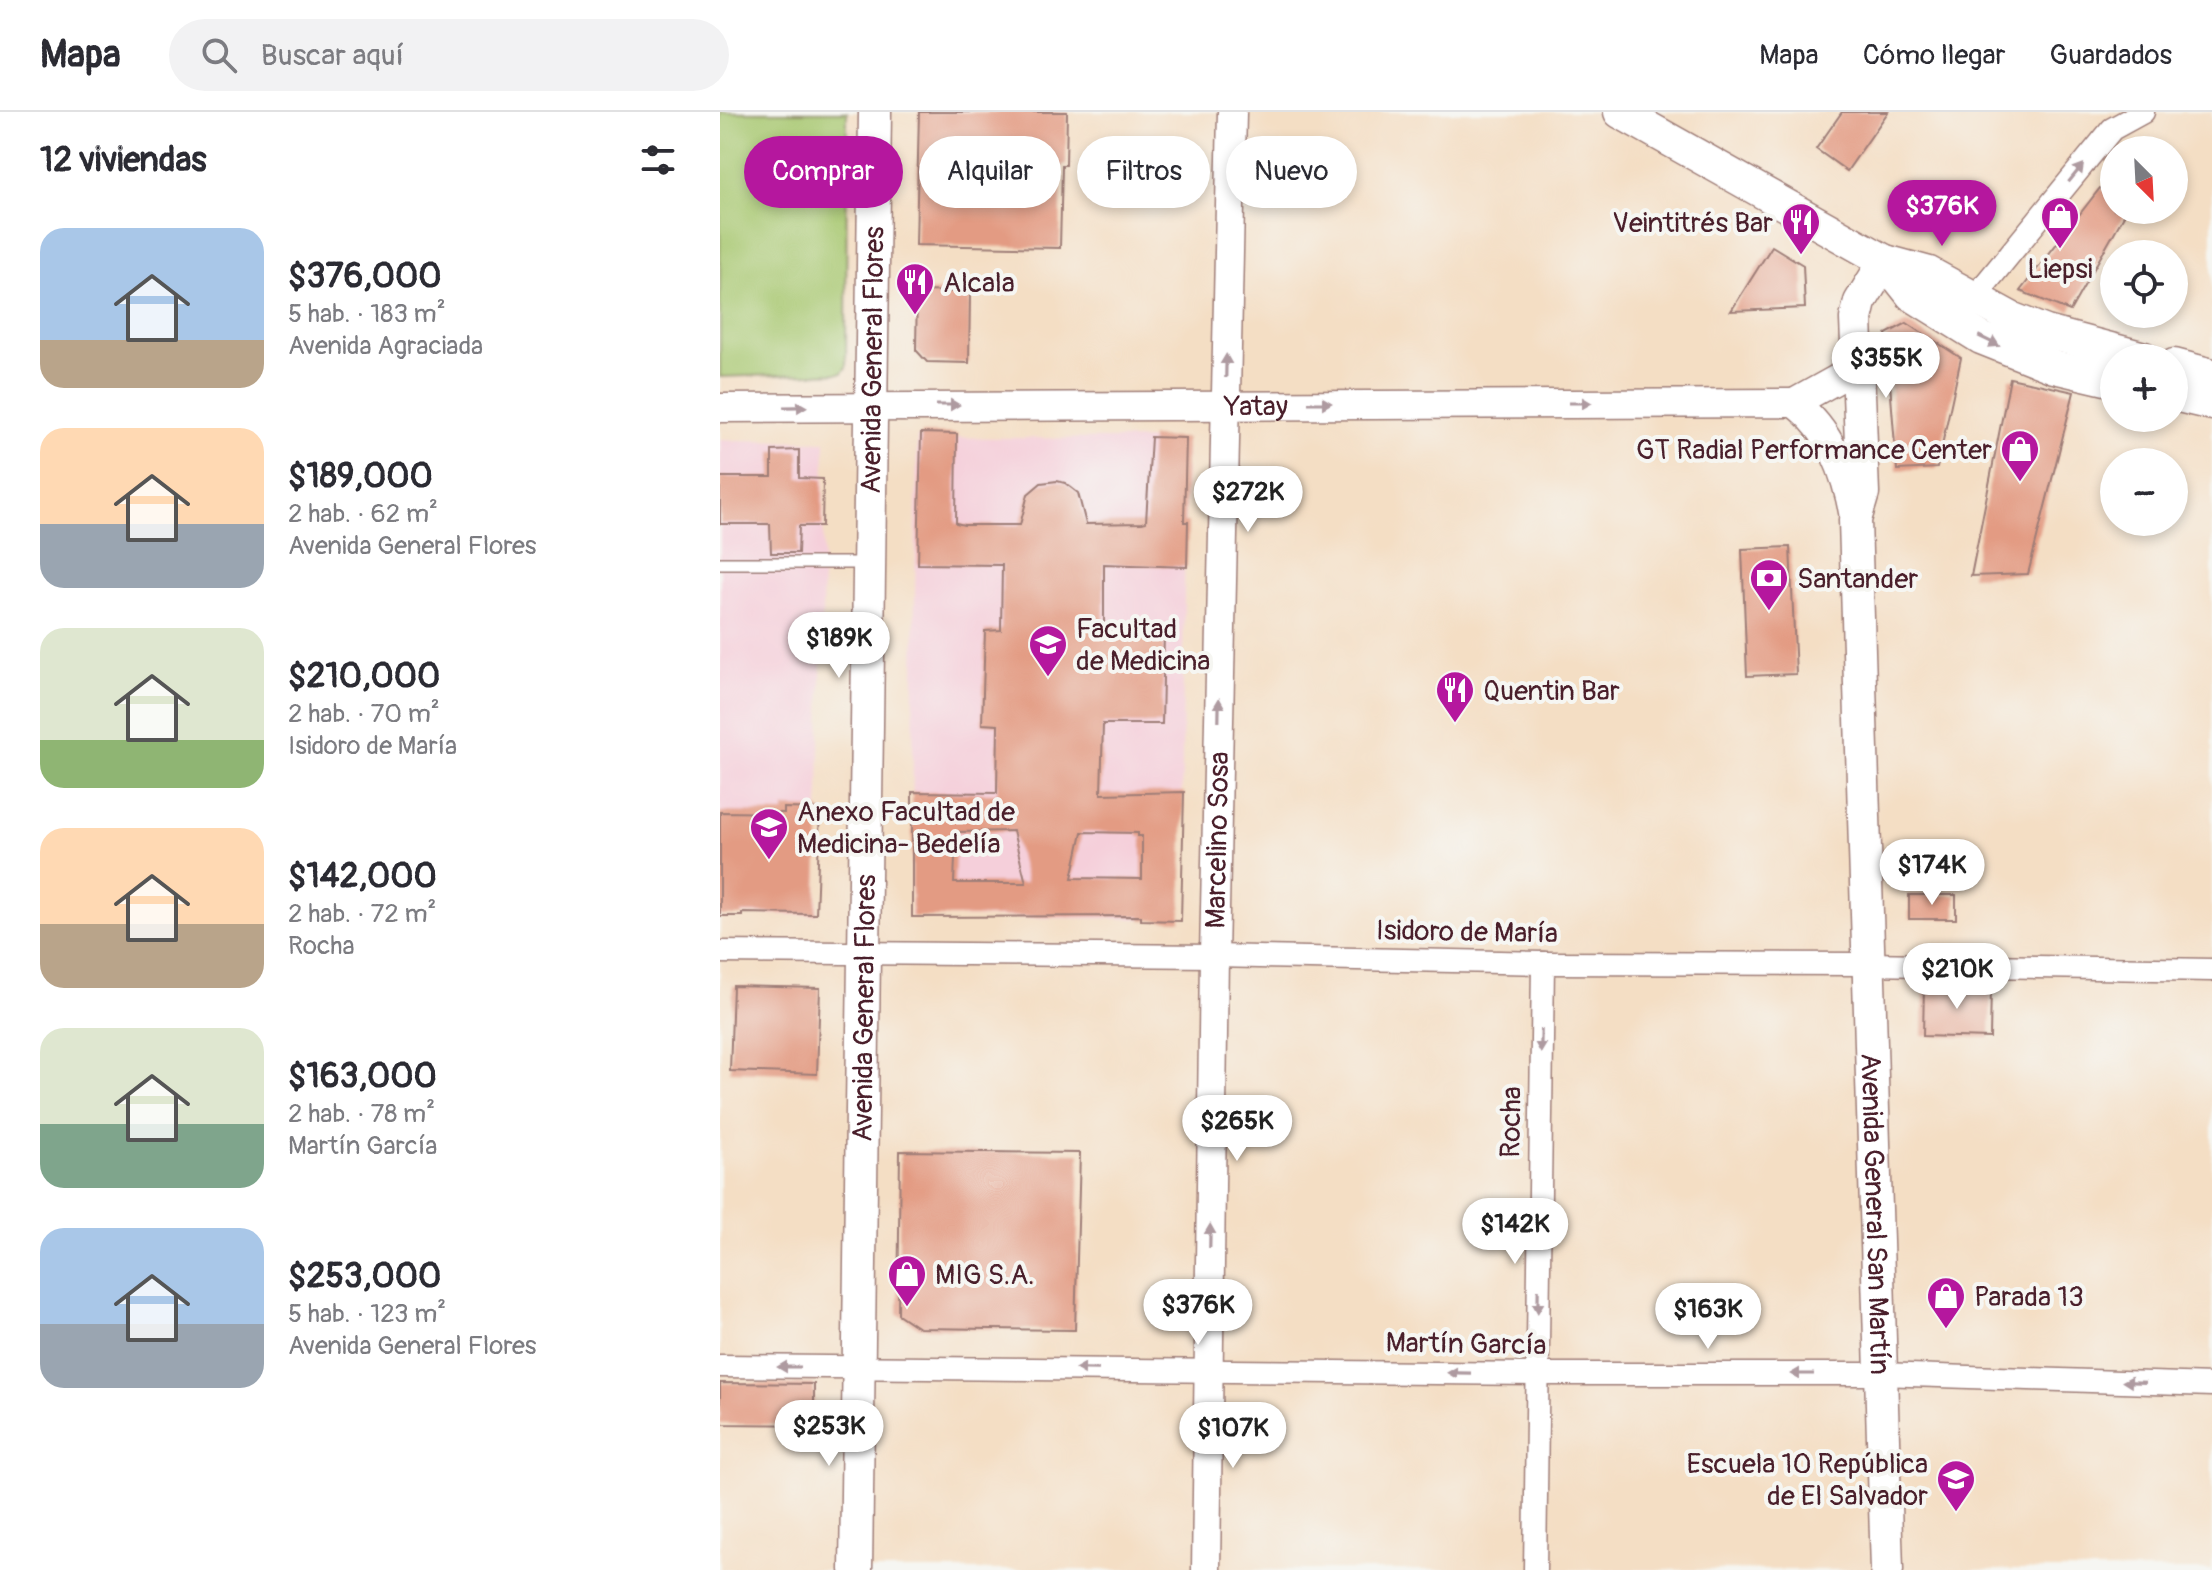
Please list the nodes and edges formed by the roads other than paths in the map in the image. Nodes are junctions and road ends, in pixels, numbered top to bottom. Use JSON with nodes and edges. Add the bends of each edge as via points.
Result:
{"nodes":[{"id":1,"x":875,"y":112,"type":"edge"},
{"id":2,"x":1232,"y":112,"type":"edge"},
{"id":3,"x":1620,"y":112,"type":"edge"},
{"id":4,"x":2143,"y":112,"type":"edge"},
{"id":5,"x":1885,"y":261,"type":"junction"},
{"id":6,"x":1974,"y":298,"type":"junction"},
{"id":7,"x":2100,"y":346,"type":"edge"},
{"id":8,"x":1856,"y":360,"type":"junction"},
{"id":9,"x":2188,"y":369,"type":"edge"},
{"id":10,"x":2212,"y":375,"type":"edge"},
{"id":11,"x":2100,"y":378,"type":"edge"},
{"id":12,"x":2188,"y":398,"type":"edge"},
{"id":13,"x":1225,"y":403,"type":"junction"},
{"id":14,"x":1794,"y":403,"type":"junction"},
{"id":15,"x":2212,"y":404,"type":"edge"},
{"id":16,"x":870,"y":406,"type":"junction"},
{"id":17,"x":720,"y":408,"type":"edge"},
{"id":18,"x":1855,"y":520,"type":"junction"},
{"id":19,"x":720,"y":563,"type":"edge"},
{"id":20,"x":868,"y":563,"type":"junction"},
{"id":21,"x":720,"y":952,"type":"edge"},
{"id":22,"x":864,"y":955,"type":"junction"},
{"id":23,"x":1214,"y":956,"type":"junction"},
{"id":24,"x":1543,"y":963,"type":"junction"},
{"id":25,"x":1867,"y":964,"type":"junction"},
{"id":26,"x":2212,"y":970,"type":"edge"},
{"id":27,"x":720,"y":1366,"type":"edge"},
{"id":28,"x":858,"y":1367,"type":"junction"},
{"id":29,"x":1208,"y":1370,"type":"junction"},
{"id":30,"x":1537,"y":1374,"type":"junction"},
{"id":31,"x":1880,"y":1374,"type":"junction"},
{"id":32,"x":2212,"y":1385,"type":"edge"},
{"id":33,"x":856,"y":1570,"type":"edge"},
{"id":34,"x":1206,"y":1570,"type":"edge"},
{"id":35,"x":1535,"y":1570,"type":"edge"},
{"id":36,"x":1887,"y":1570,"type":"edge"}],
"edges":[{"from":1,"to":16,"type":"main road","name":"Avenida General Flores"},
{"from":13,"to":2,"type":"street","name":"Marcelino Sosa","one_way":true},
{"from":3,"to":5,"type":"main road"},
{"from":6,"to":4,"type":"street","one_way":true,"via":[[2112,129]]},
{"from":5,"to":6,"type":"main road","via":[[1929,273]]},
{"from":5,"to":8,"type":"main road","name":"Avenida General San Martín","via":[[1860,302]]},
{"from":5,"to":11,"type":"main road","one_way":true,"via":[[1912,295],[1981,338],[2054,367]]},
{"from":6,"to":7,"type":"main road","via":[[2046,332]]},
{"from":8,"to":14,"type":"street","name":"Yatay","via":[[1839,378]]},
{"from":8,"to":18,"type":"main road","name":"Avenida General San Martín","via":[[1863,493]]},
{"from":9,"to":10,"type":"main road"},
{"from":12,"to":15,"type":"main road"},
{"from":13,"to":14,"type":"street","name":"Yatay","one_way":true},
{"from":16,"to":13,"type":"street","name":"Yatay","one_way":true},
{"from":23,"to":13,"type":"street","name":"Marcelino Sosa","one_way":true},
{"from":14,"to":18,"type":"street","name":"Avenida General San Martín","via":[[1818,423],[1842,468]]},
{"from":17,"to":16,"type":"street","name":"Yatay","one_way":true},
{"from":16,"to":20,"type":"main road","name":"Avenida General Flores"},
{"from":18,"to":25,"type":"main road","name":"Avenida General San Martín"},
{"from":19,"to":20,"type":"lane"},
{"from":20,"to":22,"type":"main road","name":"Avenida General Flores"},
{"from":21,"to":22,"type":"street","name":"Isidoro de María"},
{"from":22,"to":23,"type":"street","name":"Isidoro de María"},
{"from":22,"to":28,"type":"main road","name":"Avenida General Flores"},
{"from":23,"to":24,"type":"street","name":"Isidoro de María"},
{"from":29,"to":23,"type":"street","name":"Marcelino Sosa","one_way":true},
{"from":24,"to":25,"type":"street","name":"Isidoro de María"},
{"from":24,"to":30,"type":"street","name":"Rocha","one_way":true},
{"from":25,"to":26,"type":"street","name":"Isidoro de María"},
{"from":25,"to":31,"type":"main road","name":"Avenida General San Martín"},
{"from":28,"to":27,"type":"street","name":"Martín García","one_way":true},
{"from":29,"to":28,"type":"street","name":"Martín García","one_way":true},
{"from":28,"to":33,"type":"main road","name":"Avenida General Flores"},
{"from":30,"to":29,"type":"street","name":"Martín García","one_way":true},
{"from":29,"to":34,"type":"street","name":"Marcelino Sosa"},
{"from":31,"to":30,"type":"street","name":"Martín García","one_way":true},
{"from":30,"to":35,"type":"street","name":"Rocha"},
{"from":32,"to":31,"type":"street","name":"Martín García","one_way":true},
{"from":31,"to":36,"type":"main road","name":"Avenida General San Martín"}]}
